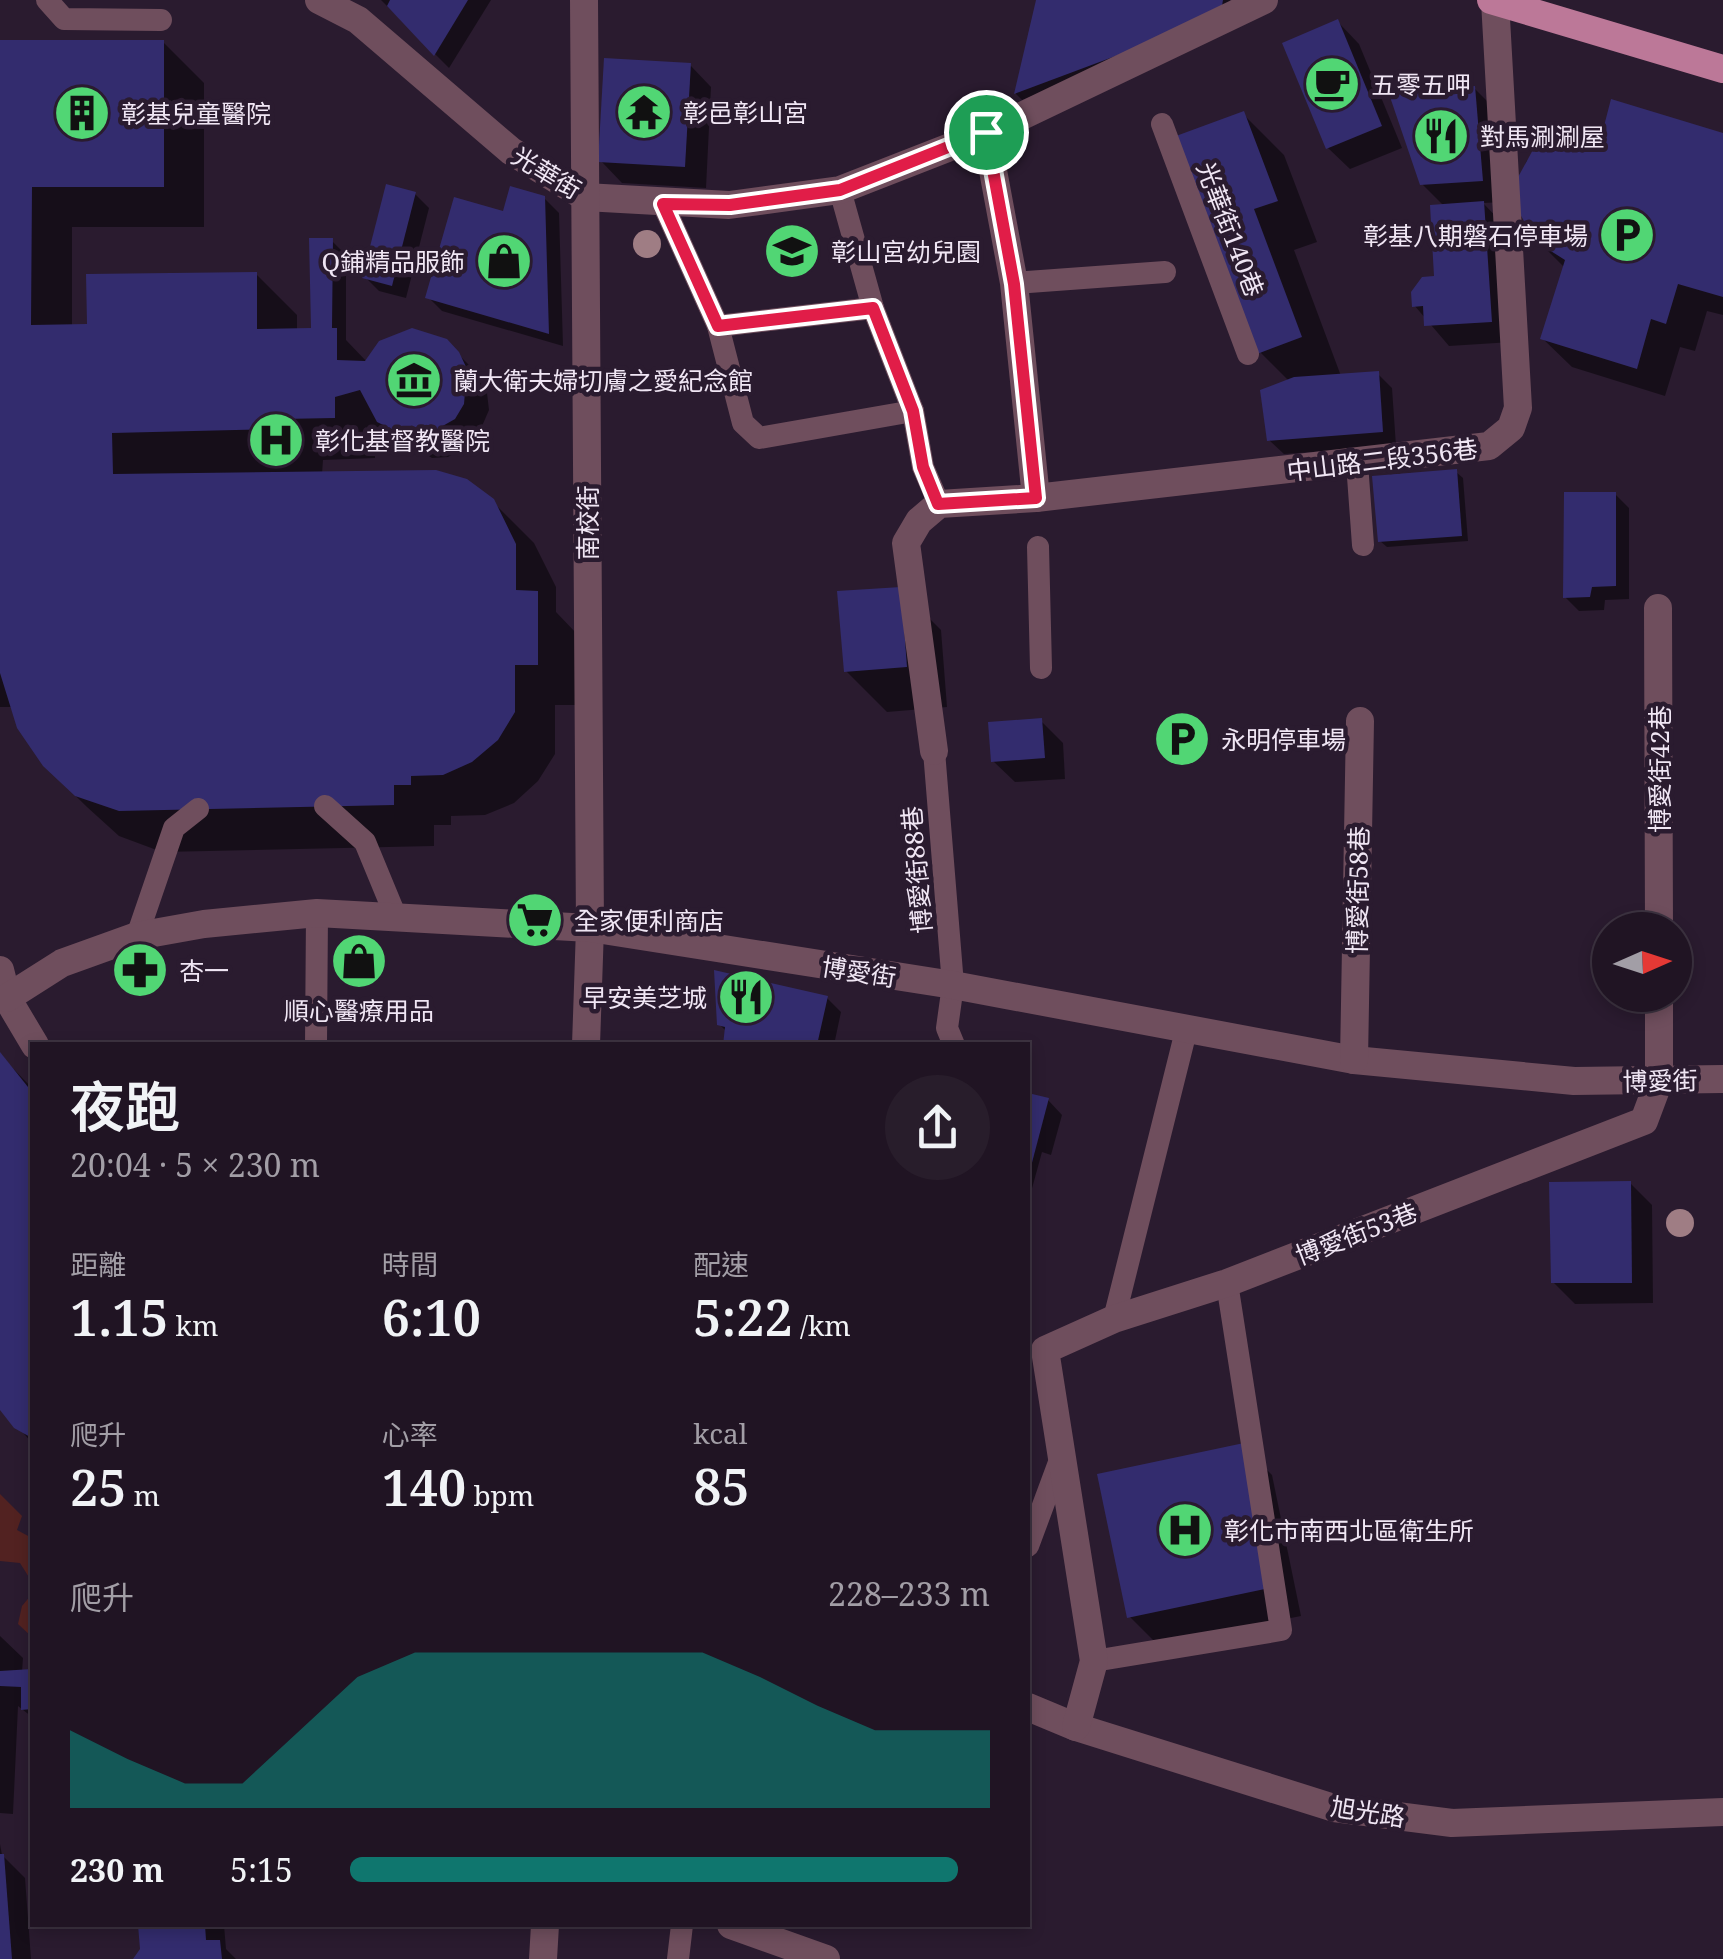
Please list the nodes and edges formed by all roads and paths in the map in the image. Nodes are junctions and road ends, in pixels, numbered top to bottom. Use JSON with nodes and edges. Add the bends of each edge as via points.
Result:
{"nodes":[{"id":1,"x":47,"y":0,"type":"edge"},
{"id":2,"x":319,"y":0,"type":"edge"},
{"id":3,"x":584,"y":0,"type":"edge"},
{"id":4,"x":1264,"y":0,"type":"edge"},
{"id":5,"x":1493,"y":0,"type":"edge"},
{"id":6,"x":161,"y":20,"type":"dead end"},
{"id":7,"x":1723,"y":68,"type":"edge"},
{"id":8,"x":1162,"y":124,"type":"dead end"},
{"id":9,"x":986,"y":132,"type":"junction"},
{"id":10,"x":840,"y":190,"type":"junction"},
{"id":11,"x":585,"y":197,"type":"junction"},
{"id":12,"x":663,"y":204,"type":"junction"},
{"id":13,"x":1165,"y":272,"type":"dead end"},
{"id":14,"x":1014,"y":284,"type":"junction"},
{"id":15,"x":873,"y":308,"type":"junction"},
{"id":16,"x":718,"y":326,"type":"junction"},
{"id":17,"x":1248,"y":354,"type":"dead end"},
{"id":18,"x":913,"y":411,"type":"junction"},
{"id":19,"x":1357,"y":463,"type":"junction"},
{"id":20,"x":1036,"y":498,"type":"junction"},
{"id":21,"x":938,"y":504,"type":"junction"},
{"id":22,"x":1363,"y":545,"type":"dead end"},
{"id":23,"x":1038,"y":547,"type":"dead end"},
{"id":24,"x":1658,"y":608,"type":"dead end"},
{"id":25,"x":1040,"y":668,"type":"dead end"},
{"id":26,"x":1360,"y":721,"type":"dead end"},
{"id":27,"x":934,"y":751,"type":"joint"},
{"id":28,"x":326,"y":806,"type":"dead end"},
{"id":29,"x":198,"y":809,"type":"dead end"},
{"id":30,"x":1659,"y":912,"type":"edge"},
{"id":31,"x":318,"y":913,"type":"junction"},
{"id":32,"x":396,"y":917,"type":"junction"},
{"id":33,"x":590,"y":928,"type":"junction"},
{"id":34,"x":138,"y":936,"type":"junction"},
{"id":35,"x":0,"y":970,"type":"edge"},
{"id":36,"x":953,"y":986,"type":"junction"},
{"id":37,"x":2,"y":998,"type":"edge"},
{"id":38,"x":1659,"y":1012,"type":"edge"},
{"id":39,"x":1186,"y":1031,"type":"junction"},
{"id":40,"x":33,"y":1042,"type":"edge"},
{"id":41,"x":316,"y":1042,"type":"edge"},
{"id":42,"x":586,"y":1042,"type":"edge"},
{"id":43,"x":953,"y":1042,"type":"edge"},
{"id":44,"x":1354,"y":1060,"type":"junction"},
{"id":45,"x":1723,"y":1079,"type":"edge"},
{"id":46,"x":1659,"y":1081,"type":"junction"},
{"id":47,"x":1227,"y":1284,"type":"junction"},
{"id":48,"x":1114,"y":1319,"type":"junction"},
{"id":49,"x":1036,"y":1345,"type":"edge"},
{"id":50,"x":1061,"y":1458,"type":"junction"},
{"id":51,"x":1030,"y":1541,"type":"edge"},
{"id":52,"x":1094,"y":1661,"type":"junction"},
{"id":53,"x":1030,"y":1708,"type":"edge"},
{"id":54,"x":1076,"y":1727,"type":"junction"},
{"id":55,"x":1723,"y":1812,"type":"edge"},
{"id":56,"x":545,"y":1927,"type":"edge"},
{"id":57,"x":682,"y":1927,"type":"edge"},
{"id":58,"x":738,"y":1927,"type":"edge"},
{"id":59,"x":543,"y":1959,"type":"edge"},
{"id":60,"x":678,"y":1959,"type":"edge"},
{"id":61,"x":826,"y":1959,"type":"edge"}],
"edges":[{"from":1,"to":6,"type":"lane","via":[[64,19]]},
{"from":2,"to":11,"type":"street","name":"光華街","via":[[358,20],[511,151]]},
{"from":3,"to":11,"type":"street","name":"南校街"},
{"from":4,"to":9,"type":"street","name":"光華街"},
{"from":5,"to":7,"type":"main road"},
{"from":5,"to":19,"type":"street","name":"中山路二段356巷","via":[[1518,408],[1512,428],[1489,446]]},
{"from":8,"to":17,"type":"lane","name":"光華街140巷"},
{"from":9,"to":10,"type":"street","name":"光華街"},
{"from":9,"to":14,"type":"street"},
{"from":10,"to":12,"type":"street","name":"光華街","via":[[730,205]]},
{"from":10,"to":15,"type":"lane"},
{"from":11,"to":12,"type":"street","name":"光華街","via":[[628,208]]},
{"from":11,"to":33,"type":"street","name":"南校街"},
{"from":12,"to":16,"type":"lane"},
{"from":13,"to":14,"type":"lane"},
{"from":14,"to":20,"type":"street"},
{"from":15,"to":16,"type":"lane"},
{"from":15,"to":18,"type":"lane"},
{"from":16,"to":18,"type":"lane","via":[[743,424],[759,438]]},
{"from":18,"to":21,"type":"lane"},
{"from":19,"to":20,"type":"street","name":"中山路二段356巷"},
{"from":19,"to":22,"type":"lane"},
{"from":20,"to":21,"type":"street","name":"中山路二段356巷"},
{"from":21,"to":27,"type":"street","via":[[906,543]]},
{"from":23,"to":25,"type":"lane"},
{"from":24,"to":30,"type":"street","name":"博愛街42巷"},
{"from":26,"to":44,"type":"street","name":"博愛街58巷"},
{"from":27,"to":36,"type":"lane","name":"博愛街88巷"},
{"from":28,"to":32,"type":"lane","via":[[366,842]]},
{"from":29,"to":34,"type":"lane","via":[[174,828]]},
{"from":31,"to":32,"type":"street","name":"博愛街"},
{"from":31,"to":34,"type":"street","name":"博愛街"},
{"from":31,"to":41,"type":"lane"},
{"from":32,"to":33,"type":"street","name":"博愛街"},
{"from":33,"to":36,"type":"street","name":"博愛街"},
{"from":33,"to":42,"type":"street","name":"南校街"},
{"from":34,"to":37,"type":"street","name":"博愛街","via":[[62,963]]},
{"from":35,"to":37,"type":"street"},
{"from":36,"to":39,"type":"street","name":"博愛街"},
{"from":36,"to":43,"type":"lane","via":[[947,1028]]},
{"from":37,"to":40,"type":"street"},
{"from":38,"to":46,"type":"street"},
{"from":39,"to":44,"type":"street","name":"博愛街"},
{"from":39,"to":48,"type":"lane"},
{"from":44,"to":46,"type":"street","name":"博愛街","via":[[1574,1081]]},
{"from":45,"to":46,"type":"street","name":"博愛街"},
{"from":46,"to":47,"type":"street","name":"博愛街53巷","via":[[1644,1121]]},
{"from":47,"to":48,"type":"street","name":"博愛街53巷"},
{"from":47,"to":52,"type":"lane","via":[[1281,1630]]},
{"from":48,"to":49,"type":"street","name":"博愛街53巷"},
{"from":49,"to":50,"type":"street"},
{"from":50,"to":51,"type":"lane"},
{"from":50,"to":52,"type":"street"},
{"from":52,"to":54,"type":"street"},
{"from":53,"to":54,"type":"street","name":"旭光路"},
{"from":54,"to":55,"type":"street","name":"旭光路","via":[[1334,1808],[1452,1823]]},
{"from":56,"to":59,"type":"street"},
{"from":57,"to":60,"type":"lane"},
{"from":58,"to":61,"type":"street"}]}
